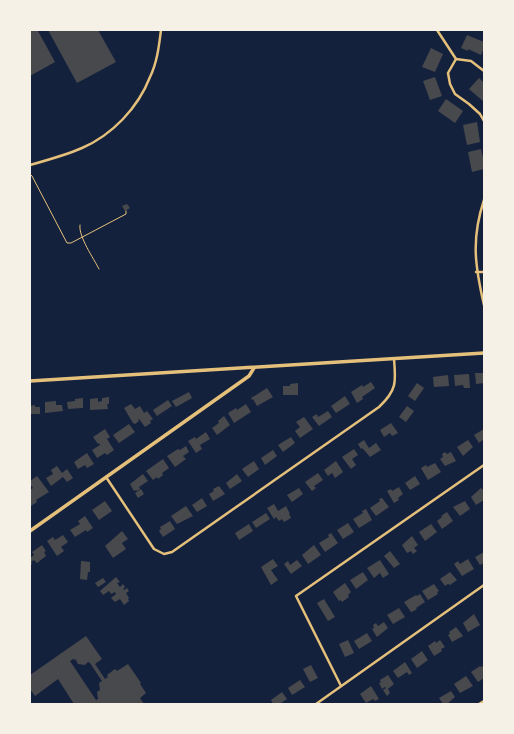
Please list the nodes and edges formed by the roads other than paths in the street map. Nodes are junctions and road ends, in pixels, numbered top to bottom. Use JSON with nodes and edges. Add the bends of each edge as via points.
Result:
{"nodes":[{"id":1,"x":161,"y":30,"type":"edge"},
{"id":2,"x":437,"y":30,"type":"edge"},
{"id":3,"x":456,"y":59,"type":"junction"},
{"id":4,"x":484,"y":71,"type":"edge"},
{"id":5,"x":484,"y":121,"type":"edge"},
{"id":6,"x":30,"y":165,"type":"edge"},
{"id":7,"x":484,"y":200,"type":"edge"},
{"id":8,"x":476,"y":272,"type":"junction"},
{"id":9,"x":484,"y":272,"type":"edge"},
{"id":10,"x":484,"y":305,"type":"edge"},
{"id":11,"x":484,"y":353,"type":"edge"},
{"id":12,"x":394,"y":359,"type":"junction"},
{"id":13,"x":254,"y":368,"type":"junction"},
{"id":14,"x":30,"y":381,"type":"edge"},
{"id":15,"x":484,"y":465,"type":"edge"},
{"id":16,"x":106,"y":477,"type":"junction"},
{"id":17,"x":30,"y":531,"type":"edge"},
{"id":18,"x":484,"y":585,"type":"edge"},
{"id":19,"x":341,"y":686,"type":"junction"},
{"id":20,"x":484,"y":701,"type":"edge"},
{"id":21,"x":316,"y":704,"type":"edge"},
{"id":22,"x":479,"y":704,"type":"edge"}],
"edges":[{"from":1,"to":6,"type":"street","via":[[151,77],[139,99],[119,124],[82,148]]},
{"from":2,"to":3,"type":"street"},
{"from":3,"to":4,"type":"street","via":[[471,60]]},
{"from":3,"to":5,"type":"street","via":[[448,73],[450,84],[455,94],[480,114]]},
{"from":7,"to":8,"type":"street","via":[[475,240]]},
{"from":8,"to":9,"type":"street"},
{"from":8,"to":10,"type":"street"},
{"from":11,"to":12,"type":"main road"},
{"from":12,"to":13,"type":"main road"},
{"from":12,"to":16,"type":"street","via":[[394,387],[380,407],[168,554],[154,549]]},
{"from":13,"to":14,"type":"main road"},
{"from":13,"to":16,"type":"main road","via":[[249,376]]},
{"from":15,"to":19,"type":"street","via":[[296,596]]},
{"from":16,"to":17,"type":"main road"},
{"from":18,"to":19,"type":"street"},
{"from":19,"to":21,"type":"street"},
{"from":20,"to":22,"type":"street"}]}
